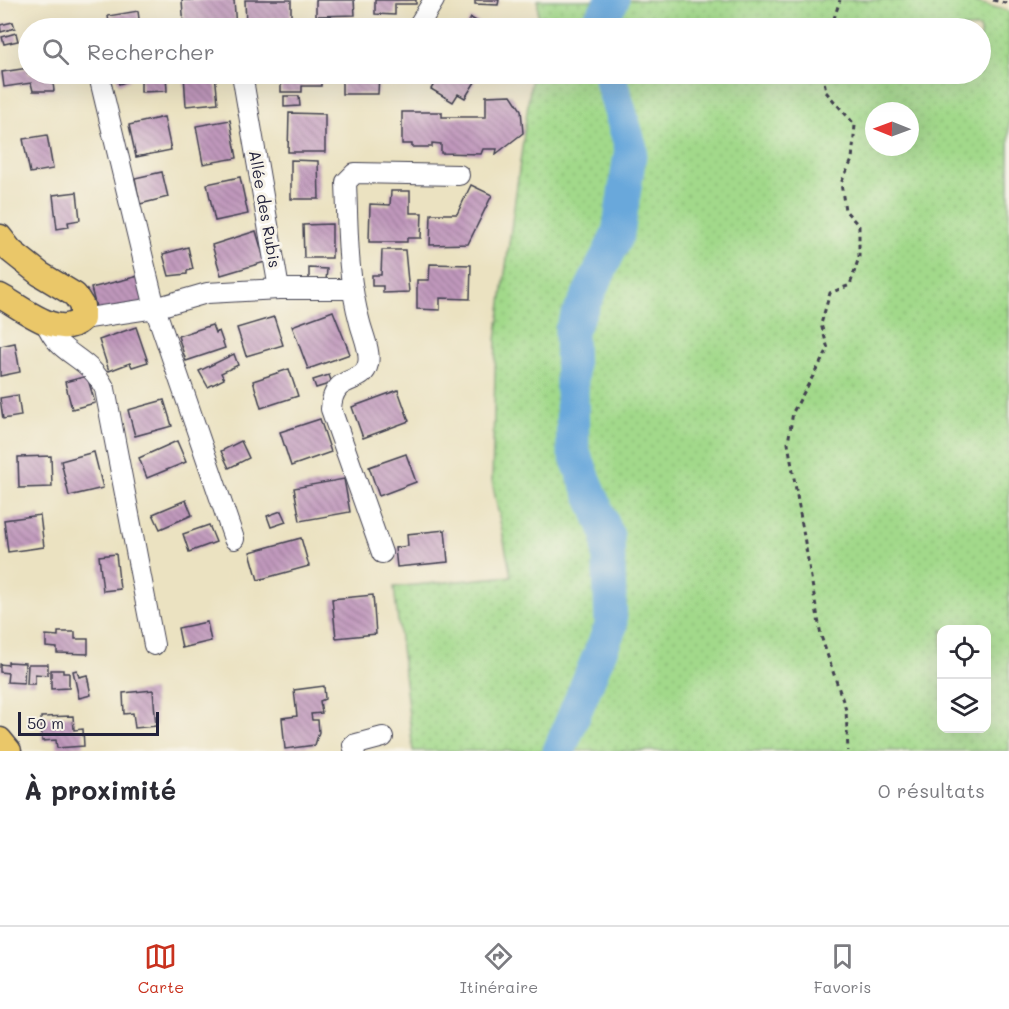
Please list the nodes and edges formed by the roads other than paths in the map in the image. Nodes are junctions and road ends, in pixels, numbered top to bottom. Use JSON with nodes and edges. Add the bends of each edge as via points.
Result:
{"nodes":[{"id":1,"x":434,"y":0,"type":"edge"},
{"id":2,"x":423,"y":18,"type":"edge"},
{"id":3,"x":101,"y":84,"type":"edge"},
{"id":4,"x":244,"y":84,"type":"edge"},
{"id":5,"x":459,"y":175,"type":"dead end"},
{"id":6,"x":0,"y":237,"type":"edge"},
{"id":7,"x":279,"y":289,"type":"junction"},
{"id":8,"x":351,"y":289,"type":"junction"},
{"id":9,"x":0,"y":296,"type":"edge"},
{"id":10,"x":155,"y":308,"type":"junction"},
{"id":11,"x":82,"y":319,"type":"junction"},
{"id":12,"x":46,"y":323,"type":"junction"},
{"id":13,"x":234,"y":539,"type":"dead end"},
{"id":14,"x":382,"y":553,"type":"dead end"},
{"id":15,"x":154,"y":645,"type":"dead end"},
{"id":16,"x":383,"y":737,"type":"dead end"},
{"id":17,"x":0,"y":740,"type":"edge"},
{"id":18,"x":9,"y":751,"type":"edge"},
{"id":19,"x":355,"y":751,"type":"edge"}],
"edges":[{"from":1,"to":2,"type":"street"},
{"from":3,"to":10,"type":"street"},
{"from":4,"to":7,"type":"street","name":"Allée des Rubis"},
{"from":5,"to":8,"type":"street","via":[[355,173],[346,182]]},
{"from":6,"to":11,"type":"main road","via":[[40,274],[75,295],[82,306]]},
{"from":7,"to":8,"type":"street"},
{"from":7,"to":10,"type":"street","name":"Allée des Rubis","via":[[207,293]]},
{"from":8,"to":14,"type":"street","via":[[368,364],[362,375],[340,384],[332,395],[331,409]]},
{"from":9,"to":12,"type":"main road"},
{"from":10,"to":11,"type":"street","name":"Allée des Rubis"},
{"from":10,"to":13,"type":"street"},
{"from":11,"to":12,"type":"main road","via":[[65,327]]},
{"from":12,"to":15,"type":"street","via":[[57,343],[97,373],[105,389]]},
{"from":16,"to":19,"type":"street","via":[[353,745]]},
{"from":17,"to":18,"type":"main road"}]}
